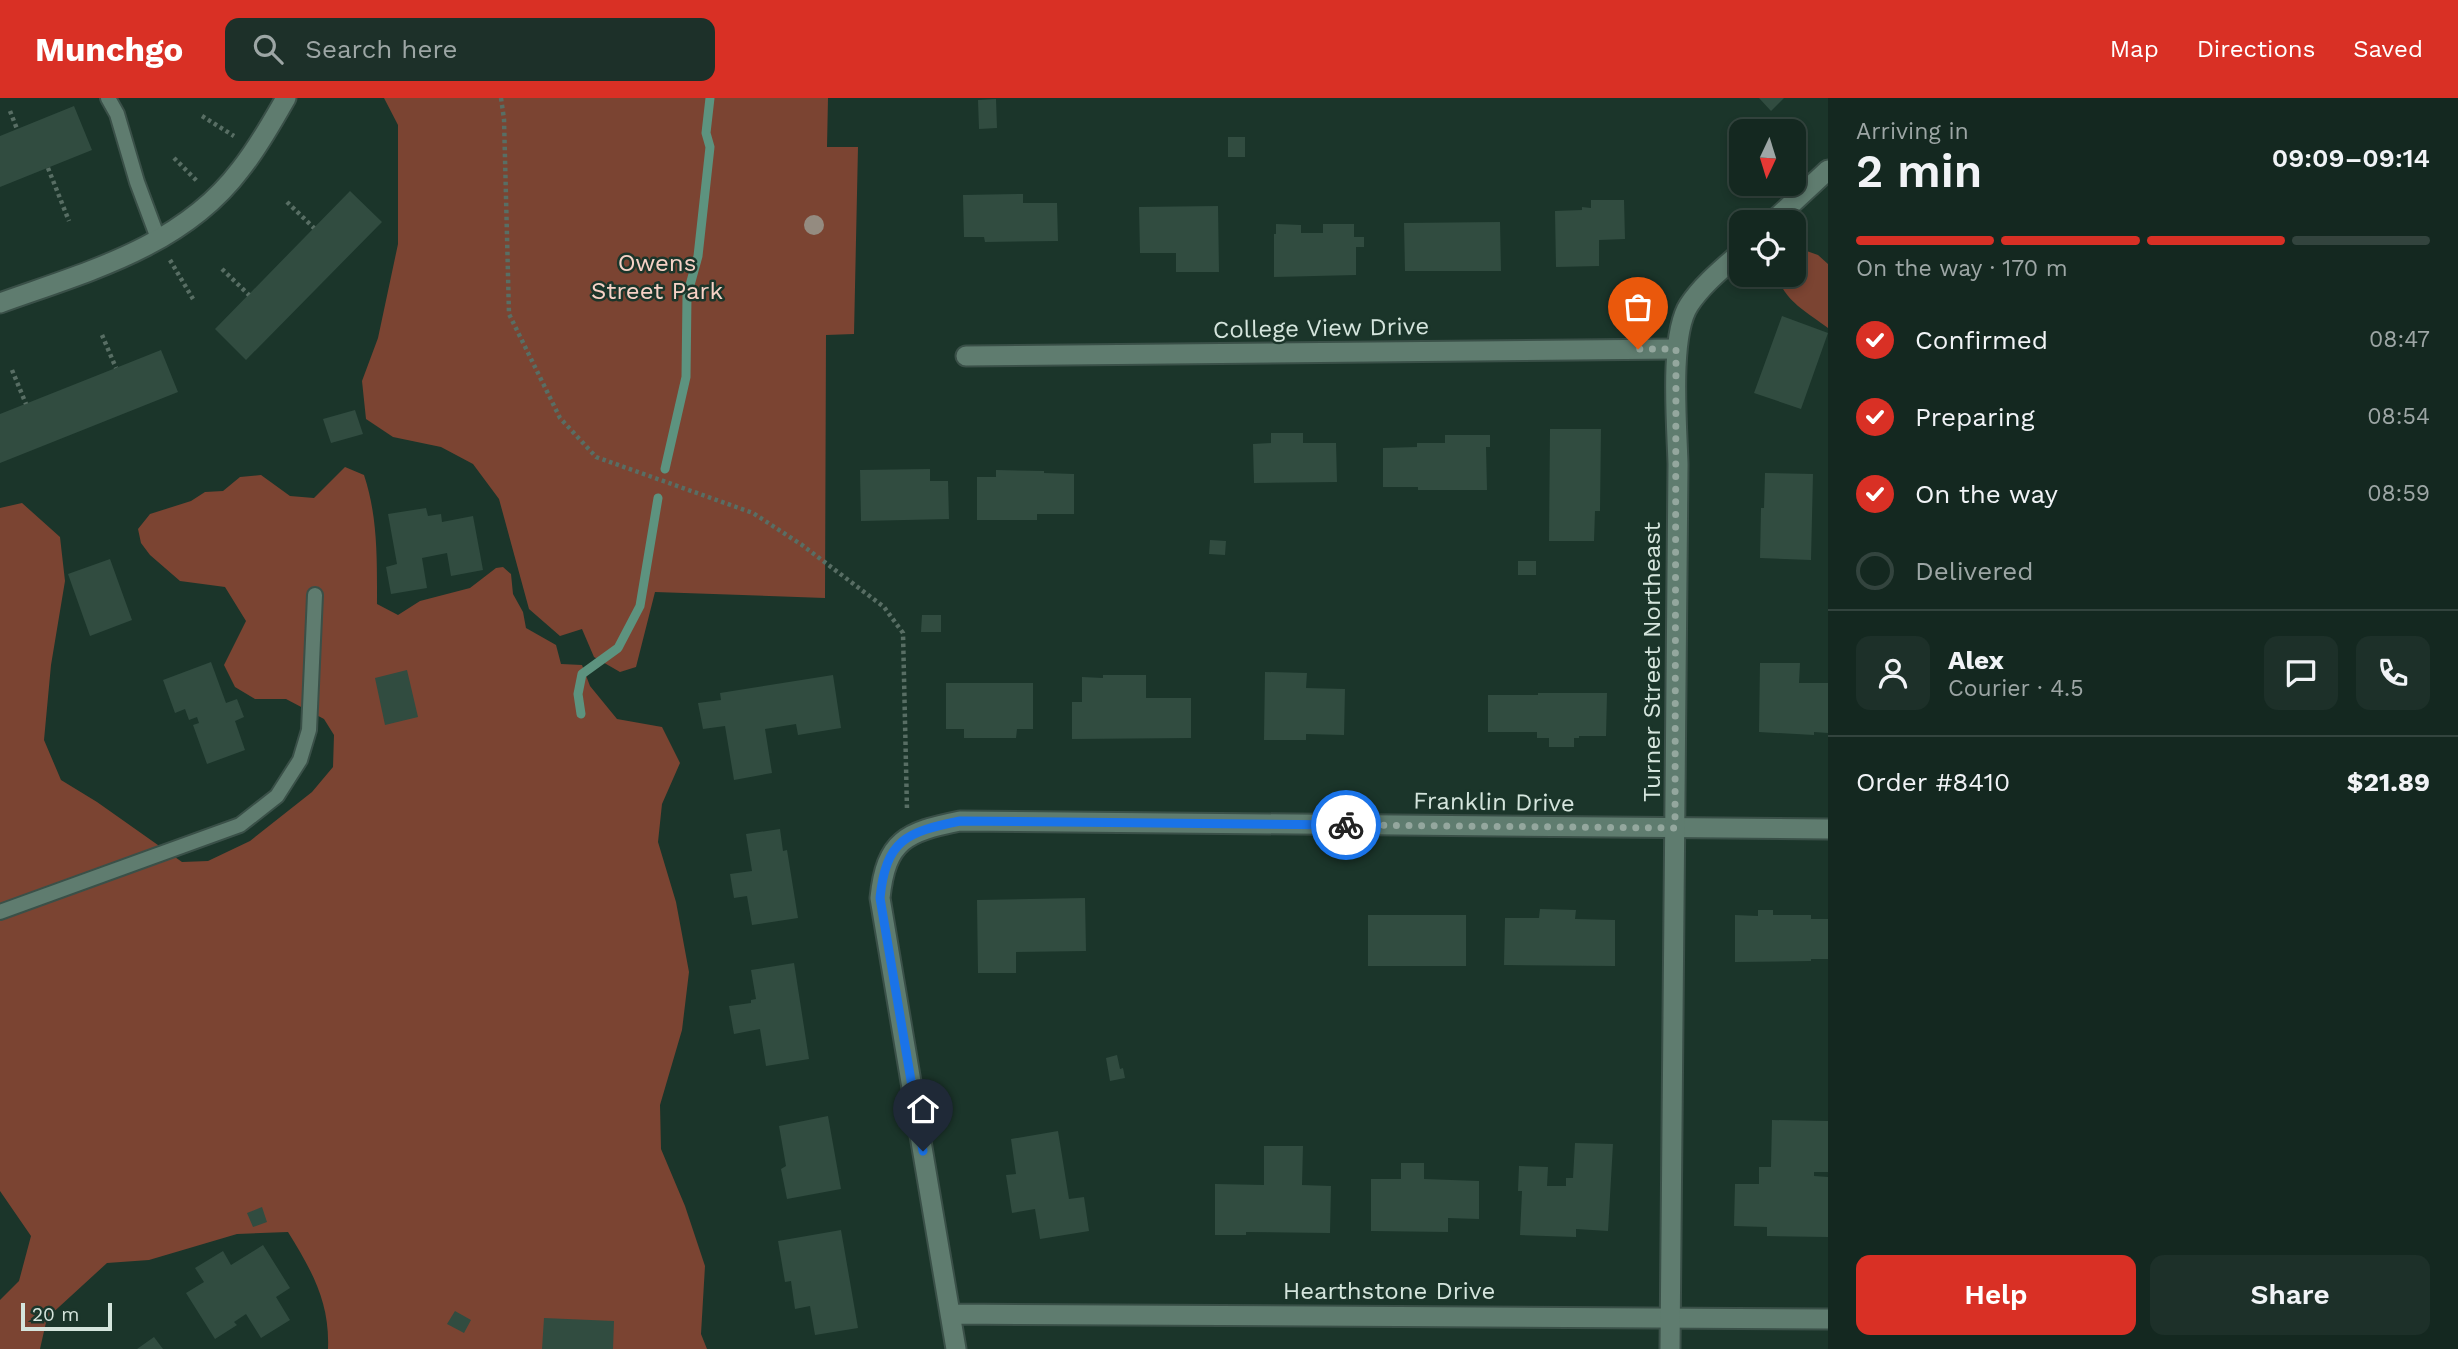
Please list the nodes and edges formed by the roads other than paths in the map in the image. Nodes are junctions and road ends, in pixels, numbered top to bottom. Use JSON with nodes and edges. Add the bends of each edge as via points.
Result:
{"nodes":[{"id":1,"x":108,"y":98,"type":"edge"},
{"id":2,"x":286,"y":98,"type":"edge"},
{"id":3,"x":1828,"y":170,"type":"edge"},
{"id":4,"x":1785,"y":210,"type":"edge"},
{"id":5,"x":159,"y":241,"type":"junction"},
{"id":6,"x":1729,"y":263,"type":"edge"},
{"id":7,"x":0,"y":303,"type":"edge"},
{"id":8,"x":1676,"y":349,"type":"junction"},
{"id":9,"x":965,"y":356,"type":"dead end"},
{"id":10,"x":316,"y":594,"type":"dead end"},
{"id":11,"x":1675,"y":828,"type":"junction"},
{"id":12,"x":1828,"y":829,"type":"edge"},
{"id":13,"x":0,"y":912,"type":"edge"},
{"id":14,"x":950,"y":1314,"type":"junction"},
{"id":15,"x":1670,"y":1317,"type":"junction"},
{"id":16,"x":1828,"y":1319,"type":"edge"},
{"id":17,"x":956,"y":1349,"type":"edge"},
{"id":18,"x":1670,"y":1349,"type":"edge"}],
"edges":[{"from":1,"to":5,"type":"lane"},
{"from":2,"to":5,"type":"street","via":[[239,172],[189,220]]},
{"from":3,"to":4,"type":"street"},
{"from":5,"to":7,"type":"street","via":[[120,260]]},
{"from":6,"to":8,"type":"street","name":"Turner Street Northeast","via":[[1687,307]]},
{"from":8,"to":9,"type":"street","name":"College View Drive"},
{"from":8,"to":11,"type":"street","name":"Turner Street Northeast"},
{"from":10,"to":13,"type":"lane","via":[[309,730],[300,760],[277,796],[240,825]]},
{"from":11,"to":12,"type":"street","name":"Franklin Drive"},
{"from":11,"to":14,"type":"street","name":"Franklin Drive","via":[[960,821],[909,835],[887,860],[880,898]]},
{"from":11,"to":15,"type":"street","name":"Turner Street Northeast"},
{"from":14,"to":15,"type":"street","name":"Hearthstone Drive"},
{"from":14,"to":17,"type":"street"},
{"from":15,"to":16,"type":"street","name":"Hearthstone Drive"},
{"from":15,"to":18,"type":"street","name":"Turner Street Northeast"}]}
